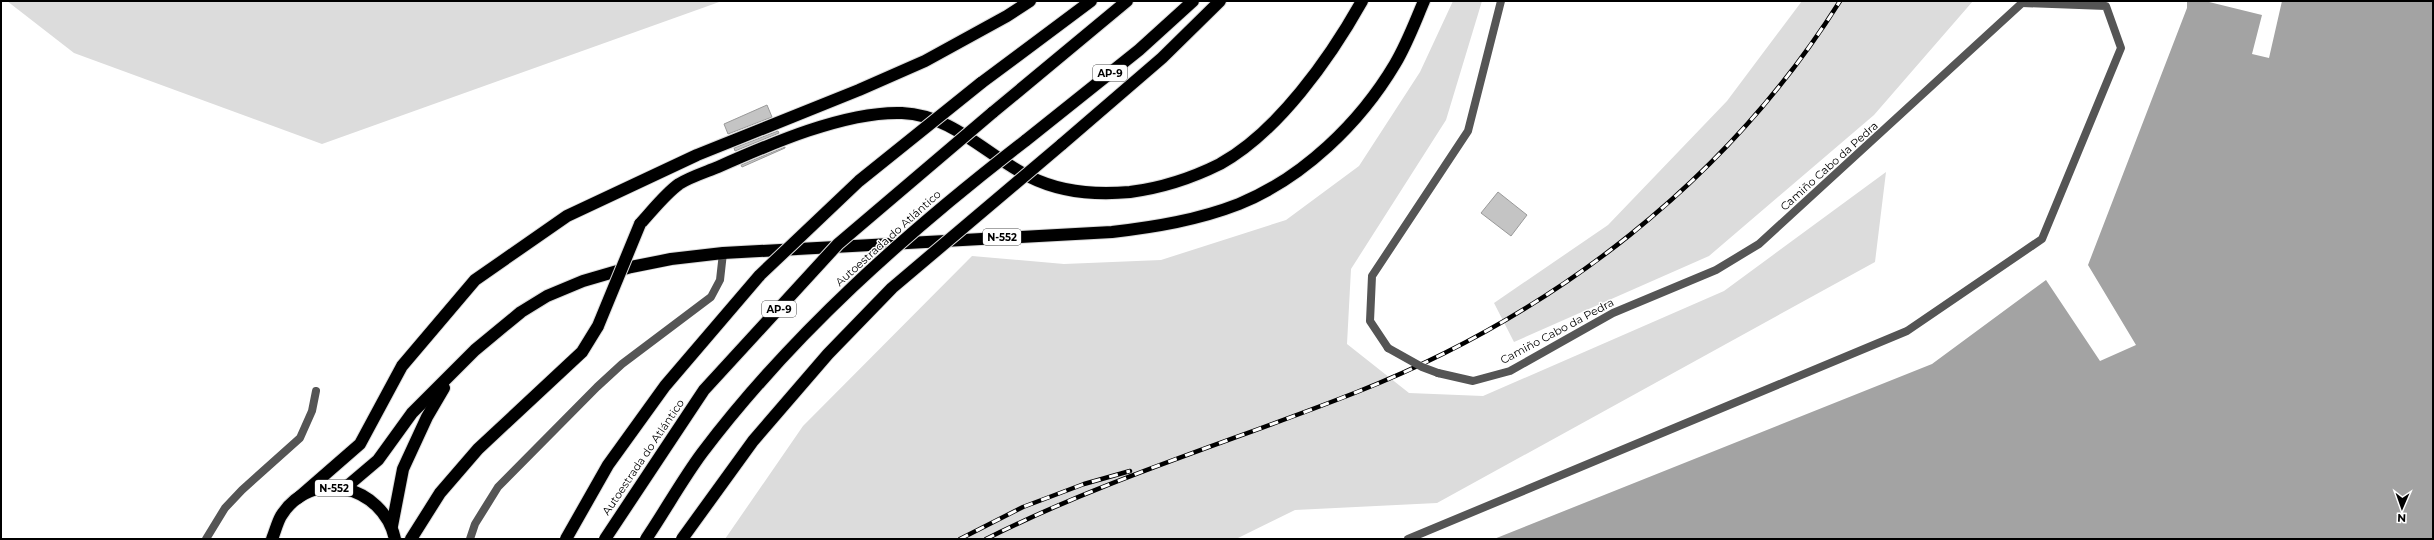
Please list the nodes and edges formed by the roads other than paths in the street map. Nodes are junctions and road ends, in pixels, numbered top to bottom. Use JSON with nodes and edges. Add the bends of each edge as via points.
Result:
{"nodes":[{"id":1,"x":1030,"y":1,"type":"edge"},
{"id":2,"x":1091,"y":1,"type":"edge"},
{"id":3,"x":1127,"y":1,"type":"edge"},
{"id":4,"x":1193,"y":1,"type":"edge"},
{"id":5,"x":1220,"y":1,"type":"edge"},
{"id":6,"x":1362,"y":1,"type":"edge"},
{"id":7,"x":1424,"y":1,"type":"edge"},
{"id":8,"x":1501,"y":1,"type":"edge"},
{"id":9,"x":2022,"y":2,"type":"edge"},
{"id":10,"x":723,"y":254,"type":"junction"},
{"id":11,"x":453,"y":373,"type":"junction"},
{"id":12,"x":316,"y":391,"type":"dead end"},
{"id":13,"x":345,"y":488,"type":"junction"},
{"id":14,"x":298,"y":498,"type":"junction"},
{"id":15,"x":392,"y":526,"type":"junction"},
{"id":16,"x":206,"y":539,"type":"edge"},
{"id":17,"x":272,"y":539,"type":"edge"},
{"id":18,"x":395,"y":539,"type":"edge"},
{"id":19,"x":411,"y":539,"type":"edge"},
{"id":20,"x":470,"y":539,"type":"edge"},
{"id":21,"x":566,"y":539,"type":"edge"},
{"id":22,"x":605,"y":539,"type":"edge"},
{"id":23,"x":646,"y":539,"type":"edge"},
{"id":24,"x":682,"y":539,"type":"edge"},
{"id":25,"x":1408,"y":539,"type":"edge"}],
"edges":[{"from":1,"to":14,"type":"highway","via":[[925,61],[697,155],[561,220],[475,280],[402,366],[360,444]]},
{"from":2,"to":21,"type":"highway","bridge":true,"via":[[981,83],[859,181],[760,275],[665,386],[608,465]]},
{"from":3,"to":22,"type":"highway","name":"Autoestrada do Atlántico","number":"AP-9","bridge":true,"via":[[838,244],[704,390]]},
{"from":4,"to":23,"type":"highway","name":"Autoestrada do Atlántico","number":"AP-9","bridge":true,"via":[[1139,50],[947,201],[863,276],[763,378],[701,454]]},
{"from":5,"to":24,"type":"highway","bridge":true,"via":[[1162,58],[892,288],[833,349],[753,441]]},
{"from":6,"to":19,"type":"highway","bridge":true,"via":[[1309,81],[1262,132],[1220,163],[1172,183],[1117,193],[1088,193],[1064,189],[1030,177],[946,123],[902,113],[849,118],[762,148],[679,184],[640,224],[598,326],[582,352],[478,449],[440,492]]},
{"from":7,"to":10,"type":"highway","number":"N-552","via":[[1395,64],[1361,111],[1320,152],[1290,176],[1240,204],[1181,222],[1112,232]]},
{"from":8,"to":9,"type":"street","name":"Camiño Cabo da Pedra","bridge":true,"via":[[1468,130],[1372,276],[1370,321],[1388,348],[1422,367],[1473,382],[1510,371],[1613,313],[1716,270],[1759,244]]},
{"from":9,"to":25,"type":"street","via":[[2106,6],[2121,48],[2042,239],[1906,331]]},
{"from":10,"to":11,"type":"highway","number":"N-552","via":[[671,259],[631,267],[583,281],[554,293],[521,312],[496,331]]},
{"from":10,"to":20,"type":"street","via":[[720,280],[711,297],[622,364],[597,387],[498,487],[475,524]]},
{"from":11,"to":13,"type":"highway","number":"N-552","via":[[412,413],[378,460]]},
{"from":11,"to":15,"type":"highway","number":"N-552","via":[[427,417],[403,469]]},
{"from":12,"to":16,"type":"street","via":[[312,411],[300,438],[225,508]]},
{"from":13,"to":14,"type":"highway","number":"N-552","via":[[320,488]]},
{"from":13,"to":15,"type":"highway","number":"N-552","via":[[367,496],[384,511]]},
{"from":14,"to":17,"type":"highway","number":"N-552","via":[[281,516]]},
{"from":15,"to":18,"type":"highway","number":"N-552"}]}
